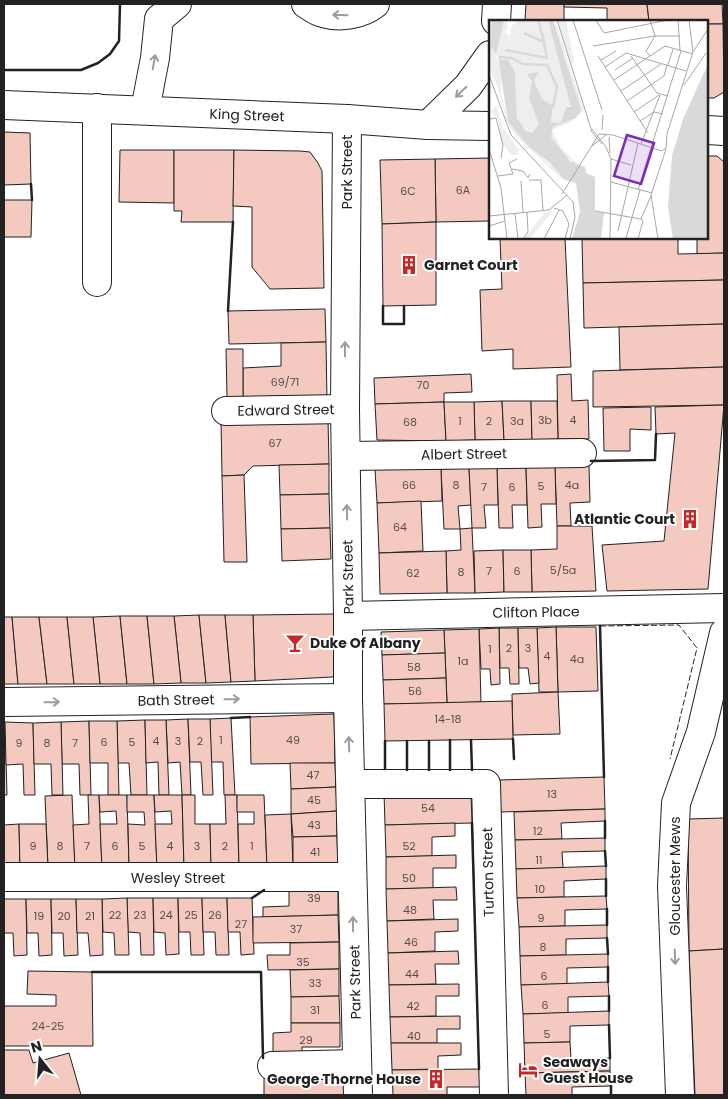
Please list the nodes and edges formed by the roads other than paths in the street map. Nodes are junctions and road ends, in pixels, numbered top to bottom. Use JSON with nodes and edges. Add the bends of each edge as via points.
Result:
{"nodes":[{"id":1,"x":176,"y":4,"type":"edge"},
{"id":2,"x":306,"y":4,"type":"edge"},
{"id":3,"x":375,"y":4,"type":"edge"},
{"id":4,"x":497,"y":4,"type":"edge"},
{"id":5,"x":496,"y":20,"type":"edge"},
{"id":6,"x":489,"y":56,"type":"edge"},
{"id":7,"x":4,"y":105,"type":"edge"},
{"id":8,"x":97,"y":108,"type":"junction"},
{"id":9,"x":144,"y":110,"type":"junction"},
{"id":10,"x":347,"y":119,"type":"junction"},
{"id":11,"x":428,"y":125,"type":"junction"},
{"id":12,"x":489,"y":126,"type":"edge"},
{"id":13,"x":708,"y":130,"type":"edge"},
{"id":14,"x":724,"y":131,"type":"edge"},
{"id":15,"x":97,"y":282,"type":"dead end"},
{"id":16,"x":345,"y":409,"type":"junction"},
{"id":17,"x":226,"y":411,"type":"dead end"},
{"id":18,"x":582,"y":453,"type":"dead end"},
{"id":19,"x":346,"y":456,"type":"junction"},
{"id":20,"x":724,"y":608,"type":"edge"},
{"id":21,"x":348,"y":616,"type":"junction"},
{"id":22,"x":724,"y":633,"type":"edge"},
{"id":23,"x":348,"y":698,"type":"junction"},
{"id":24,"x":4,"y":702,"type":"edge"},
{"id":25,"x":351,"y":784,"type":"junction"},
{"id":26,"x":4,"y":877,"type":"edge"},
{"id":27,"x":352,"y":877,"type":"junction"},
{"id":28,"x":356,"y":1064,"type":"junction"},
{"id":29,"x":272,"y":1066,"type":"dead end"},
{"id":30,"x":358,"y":1095,"type":"edge"},
{"id":31,"x":494,"y":1095,"type":"edge"},
{"id":32,"x":680,"y":1095,"type":"edge"}],
"edges":[{"from":9,"to":1,"type":"street","one_way":true,"via":[[159,19]]},
{"from":3,"to":2,"type":"street","one_way":true,"via":[[346,16],[322,13]]},
{"from":4,"to":5,"type":"street"},
{"from":6,"to":11,"type":"street","one_way":true,"via":[[468,86]]},
{"from":7,"to":8,"type":"street","name":"King Street"},
{"from":8,"to":9,"type":"street","name":"King Street"},
{"from":8,"to":15,"type":"street"},
{"from":9,"to":10,"type":"street","name":"King Street"},
{"from":10,"to":11,"type":"street","name":"King Street"},
{"from":16,"to":10,"type":"street","name":"Park Street","one_way":true},
{"from":11,"to":12,"type":"street","name":"King Street"},
{"from":13,"to":14,"type":"street"},
{"from":16,"to":17,"type":"street","name":"Edward Street"},
{"from":16,"to":19,"type":"street","name":"Park Street"},
{"from":18,"to":19,"type":"street","name":"Albert Street"},
{"from":21,"to":19,"type":"street","name":"Park Street","one_way":true},
{"from":20,"to":21,"type":"street","name":"Clifton Place"},
{"from":21,"to":23,"type":"street","name":"Park Street"},
{"from":22,"to":32,"type":"street","name":"Gloucester Mews","one_way":true,"via":[[702,732],[676,803],[672,886]]},
{"from":24,"to":23,"type":"street","name":"Bath Street","one_way":true},
{"from":25,"to":23,"type":"street","name":"Park Street","one_way":true},
{"from":25,"to":27,"type":"street","name":"Park Street"},
{"from":25,"to":31,"type":"street","name":"Turton Street","via":[[486,784]]},
{"from":26,"to":27,"type":"street","name":"Wesley Street"},
{"from":28,"to":27,"type":"street","name":"Park Street","one_way":true},
{"from":28,"to":29,"type":"street"},
{"from":28,"to":30,"type":"street","name":"Park Street"}]}
